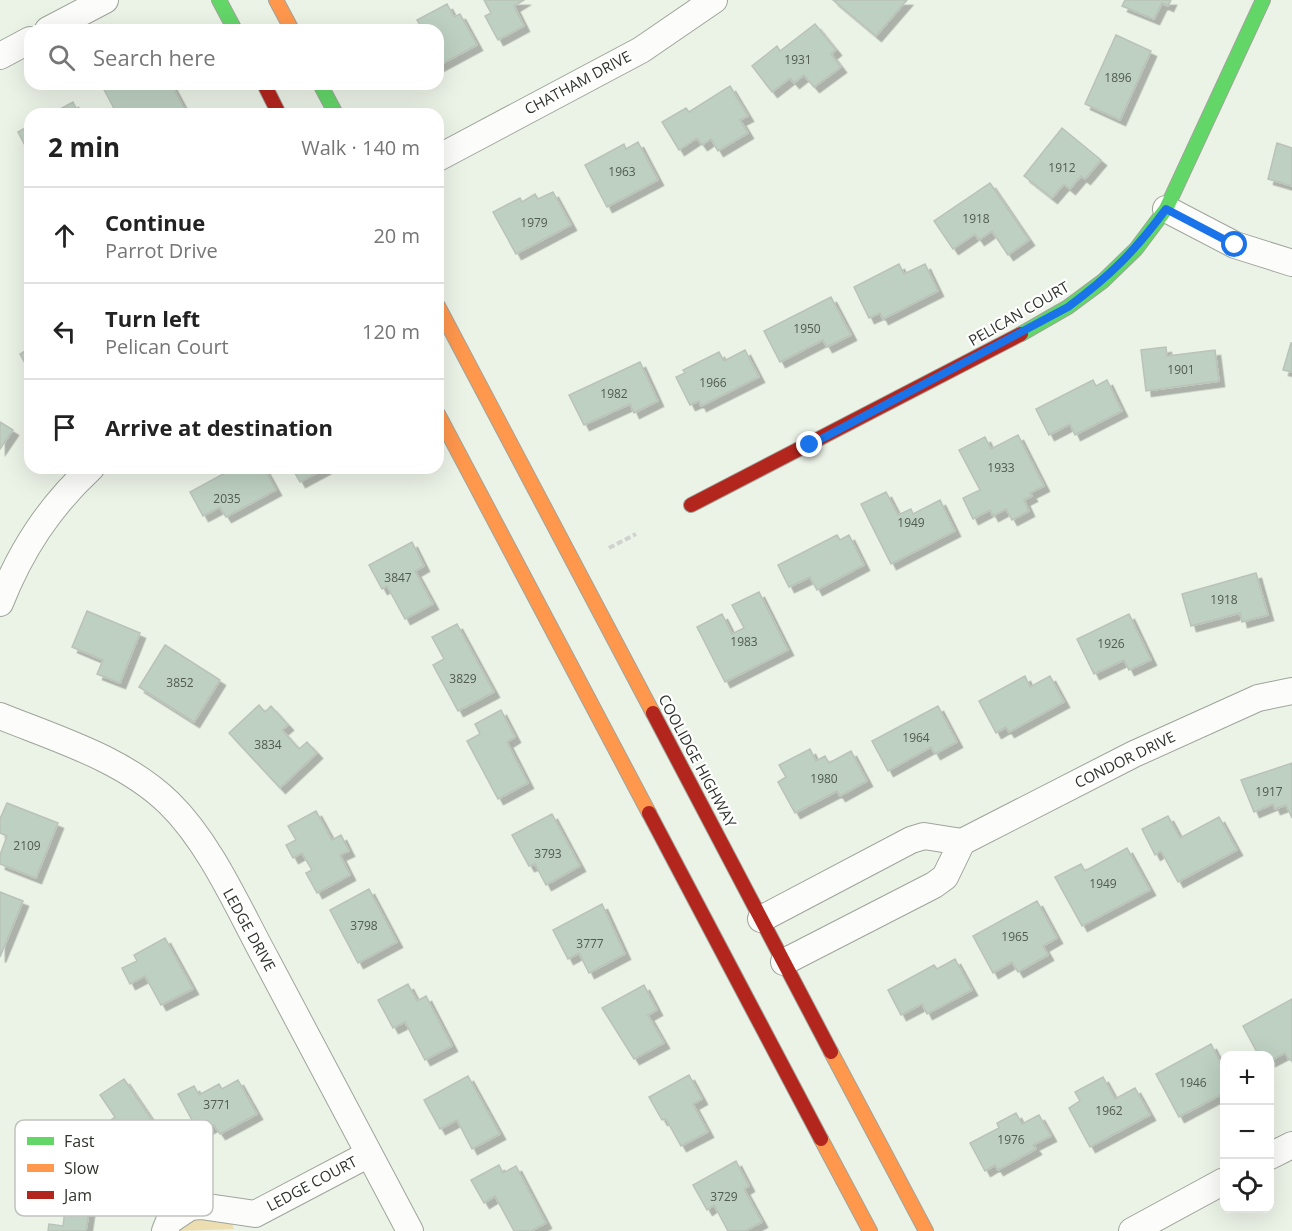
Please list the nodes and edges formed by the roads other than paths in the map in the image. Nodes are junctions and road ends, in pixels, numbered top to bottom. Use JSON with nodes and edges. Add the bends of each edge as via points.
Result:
{"nodes":[{"id":1,"x":105,"y":0,"type":"edge"},
{"id":2,"x":219,"y":0,"type":"edge"},
{"id":3,"x":276,"y":0,"type":"edge"},
{"id":4,"x":714,"y":0,"type":"edge"},
{"id":5,"x":1263,"y":0,"type":"edge"},
{"id":6,"x":59,"y":24,"type":"edge"},
{"id":7,"x":232,"y":24,"type":"edge"},
{"id":8,"x":289,"y":24,"type":"edge"},
{"id":9,"x":24,"y":43,"type":"edge"},
{"id":10,"x":0,"y":56,"type":"edge"},
{"id":11,"x":267,"y":90,"type":"edge"},
{"id":12,"x":323,"y":90,"type":"edge"},
{"id":13,"x":276,"y":108,"type":"edge"},
{"id":14,"x":333,"y":108,"type":"edge"},
{"id":15,"x":444,"y":155,"type":"edge"},
{"id":16,"x":1166,"y":209,"type":"junction"},
{"id":17,"x":1292,"y":263,"type":"edge"},
{"id":18,"x":444,"y":317,"type":"edge"},
{"id":19,"x":444,"y":425,"type":"edge"},
{"id":20,"x":85,"y":474,"type":"edge"},
{"id":21,"x":691,"y":505,"type":"dead end"},
{"id":22,"x":0,"y":603,"type":"edge"},
{"id":23,"x":1292,"y":691,"type":"edge"},
{"id":24,"x":0,"y":716,"type":"edge"},
{"id":25,"x":962,"y":842,"type":"junction"},
{"id":26,"x":761,"y":919,"type":"junction"},
{"id":27,"x":784,"y":962,"type":"junction"},
{"id":28,"x":1292,"y":1145,"type":"edge"},
{"id":29,"x":369,"y":1154,"type":"junction"},
{"id":30,"x":1274,"y":1154,"type":"edge"},
{"id":31,"x":1220,"y":1183,"type":"edge"},
{"id":32,"x":213,"y":1210,"type":"edge"},
{"id":33,"x":176,"y":1216,"type":"edge"},
{"id":34,"x":252,"y":1222,"type":"edge"},
{"id":35,"x":165,"y":1231,"type":"edge"},
{"id":36,"x":410,"y":1231,"type":"edge"},
{"id":37,"x":870,"y":1231,"type":"edge"},
{"id":38,"x":926,"y":1231,"type":"edge"},
{"id":39,"x":1132,"y":1231,"type":"edge"}],
"edges":[{"from":1,"to":6,"type":"street"},
{"from":2,"to":7,"type":"main road"},
{"from":3,"to":8,"type":"main road"},
{"from":4,"to":15,"type":"street","name":"CHATHAM DRIVE","via":[[641,50]]},
{"from":5,"to":16,"type":"main road","name":"PELICAN COURT"},
{"from":9,"to":10,"type":"street"},
{"from":11,"to":13,"type":"main road"},
{"from":12,"to":14,"type":"main road"},
{"from":16,"to":17,"type":"street","via":[[1235,245]]},
{"from":16,"to":21,"type":"main road","name":"PELICAN COURT","via":[[1136,249],[1068,307]]},
{"from":18,"to":26,"type":"main road","name":"COOLIDGE HIGHWAY"},
{"from":19,"to":37,"type":"main road"},
{"from":20,"to":22,"type":"street","via":[[39,526]]},
{"from":23,"to":25,"type":"street","name":"CONDOR DRIVE","via":[[1258,698],[1134,754]]},
{"from":24,"to":29,"type":"street","name":"LEDGE DRIVE","via":[[114,765],[153,790],[185,820],[246,924]]},
{"from":25,"to":26,"type":"street","via":[[924,837],[911,840]]},
{"from":25,"to":27,"type":"street","via":[[945,877],[934,885]]},
{"from":26,"to":27,"type":"main road","name":"COOLIDGE HIGHWAY"},
{"from":27,"to":38,"type":"main road","name":"COOLIDGE HIGHWAY"},
{"from":28,"to":30,"type":"street"},
{"from":29,"to":34,"type":"street","name":"LEDGE COURT"},
{"from":29,"to":36,"type":"street","name":"LEDGE DRIVE"},
{"from":31,"to":39,"type":"street"},
{"from":32,"to":34,"type":"street","name":"LEDGE COURT"},
{"from":33,"to":35,"type":"street","name":"LEDGE COURT"}]}
